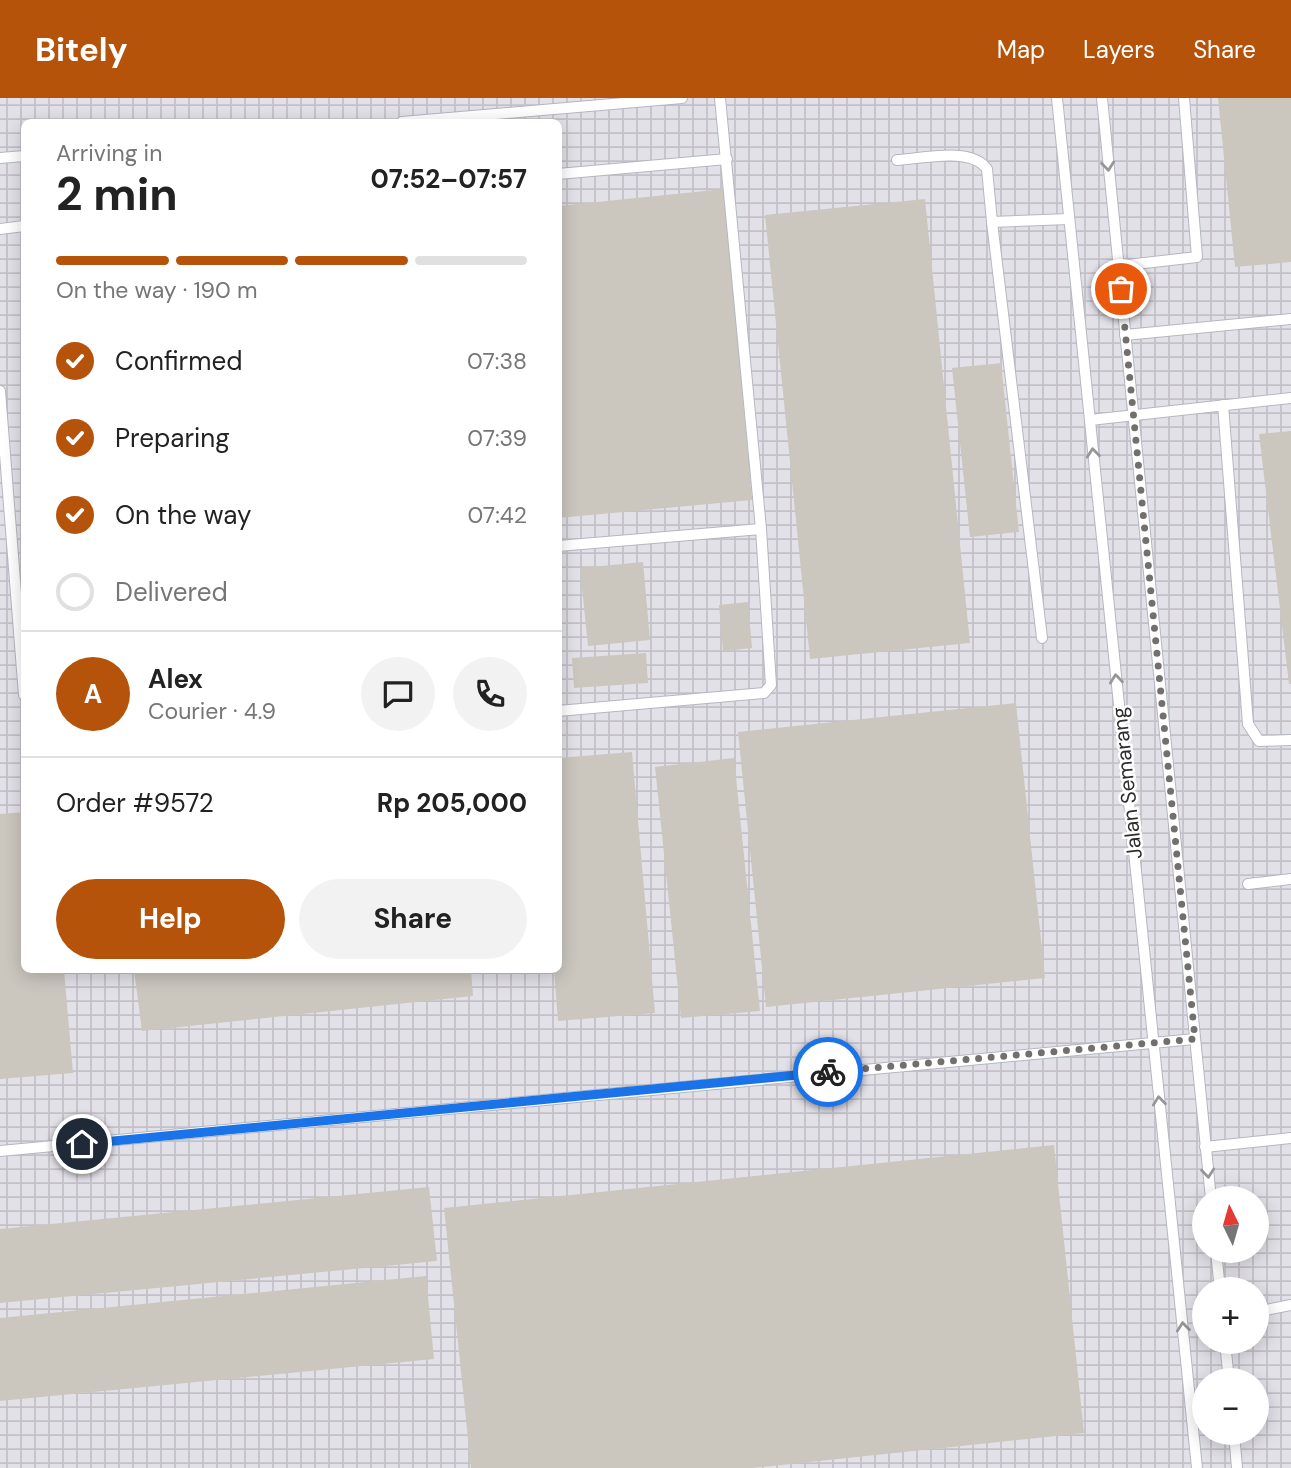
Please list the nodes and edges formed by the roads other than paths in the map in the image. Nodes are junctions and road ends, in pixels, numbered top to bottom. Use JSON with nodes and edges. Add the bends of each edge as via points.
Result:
{"nodes":[{"id":1,"x":682,"y":98,"type":"edge"},
{"id":2,"x":720,"y":98,"type":"edge"},
{"id":3,"x":1056,"y":98,"type":"edge"},
{"id":4,"x":1102,"y":98,"type":"edge"},
{"id":5,"x":1184,"y":98,"type":"edge"},
{"id":6,"x":437,"y":119,"type":"edge"},
{"id":7,"x":21,"y":156,"type":"edge"},
{"id":8,"x":0,"y":158,"type":"edge"},
{"id":9,"x":727,"y":159,"type":"junction"},
{"id":10,"x":897,"y":160,"type":"dead end"},
{"id":11,"x":562,"y":174,"type":"edge"},
{"id":12,"x":1069,"y":219,"type":"junction"},
{"id":13,"x":992,"y":222,"type":"junction"},
{"id":14,"x":21,"y":226,"type":"edge"},
{"id":15,"x":0,"y":229,"type":"edge"},
{"id":16,"x":1118,"y":266,"type":"junction"},
{"id":17,"x":1291,"y":319,"type":"edge"},
{"id":18,"x":1125,"y":335,"type":"junction"},
{"id":19,"x":0,"y":391,"type":"edge"},
{"id":20,"x":1291,"y":398,"type":"edge"},
{"id":21,"x":1223,"y":405,"type":"junction"},
{"id":22,"x":1133,"y":415,"type":"junction"},
{"id":23,"x":1090,"y":420,"type":"junction"},
{"id":24,"x":761,"y":529,"type":"junction"},
{"id":25,"x":562,"y":546,"type":"edge"},
{"id":26,"x":21,"y":590,"type":"edge"},
{"id":27,"x":1042,"y":638,"type":"dead end"},
{"id":28,"x":562,"y":711,"type":"edge"},
{"id":29,"x":1291,"y":740,"type":"edge"},
{"id":30,"x":1291,"y":879,"type":"edge"},
{"id":31,"x":1248,"y":884,"type":"dead end"},
{"id":32,"x":1195,"y":1039,"type":"junction"},
{"id":33,"x":1153,"y":1041,"type":"junction"},
{"id":34,"x":1291,"y":1138,"type":"edge"},
{"id":35,"x":1205,"y":1147,"type":"junction"},
{"id":36,"x":0,"y":1152,"type":"edge"},
{"id":37,"x":1209,"y":1186,"type":"edge"},
{"id":38,"x":1291,"y":1305,"type":"edge"},
{"id":39,"x":1269,"y":1309,"type":"edge"},
{"id":40,"x":1235,"y":1445,"type":"edge"},
{"id":41,"x":1197,"y":1468,"type":"edge"},
{"id":42,"x":1237,"y":1468,"type":"edge"}],
"edges":[{"from":1,"to":6,"type":"lane"},
{"from":2,"to":9,"type":"lane"},
{"from":3,"to":12,"type":"lane","name":"Jalan Semarang"},
{"from":4,"to":16,"type":"lane","name":"Jalan Semarang","one_way":true},
{"from":5,"to":16,"type":"lane","via":[[1197,257]]},
{"from":7,"to":8,"type":"lane"},
{"from":9,"to":11,"type":"lane"},
{"from":9,"to":24,"type":"lane"},
{"from":10,"to":13,"type":"lane","via":[[963,157],[983,163]]},
{"from":12,"to":13,"type":"lane"},
{"from":12,"to":23,"type":"lane","name":"Jalan Semarang"},
{"from":13,"to":27,"type":"lane"},
{"from":14,"to":15,"type":"lane"},
{"from":16,"to":18,"type":"lane","name":"Jalan Semarang"},
{"from":17,"to":18,"type":"lane"},
{"from":18,"to":22,"type":"lane","name":"Jalan Semarang"},
{"from":19,"to":26,"type":"lane"},
{"from":20,"to":21,"type":"lane"},
{"from":21,"to":22,"type":"lane"},
{"from":21,"to":29,"type":"lane","via":[[1248,724],[1259,741]]},
{"from":22,"to":23,"type":"lane"},
{"from":22,"to":32,"type":"lane","name":"Jalan Semarang"},
{"from":33,"to":23,"type":"lane","name":"Jalan Semarang","one_way":true},
{"from":24,"to":25,"type":"lane"},
{"from":24,"to":28,"type":"lane","via":[[768,692]]},
{"from":30,"to":31,"type":"lane"},
{"from":32,"to":33,"type":"lane"},
{"from":32,"to":35,"type":"lane","name":"Jalan Semarang"},
{"from":33,"to":36,"type":"lane"},
{"from":41,"to":33,"type":"lane","name":"Jalan Semarang","one_way":true},
{"from":34,"to":35,"type":"lane"},
{"from":35,"to":37,"type":"lane","name":"Jalan Semarang","one_way":true},
{"from":38,"to":39,"type":"lane"},
{"from":40,"to":42,"type":"lane"}]}
